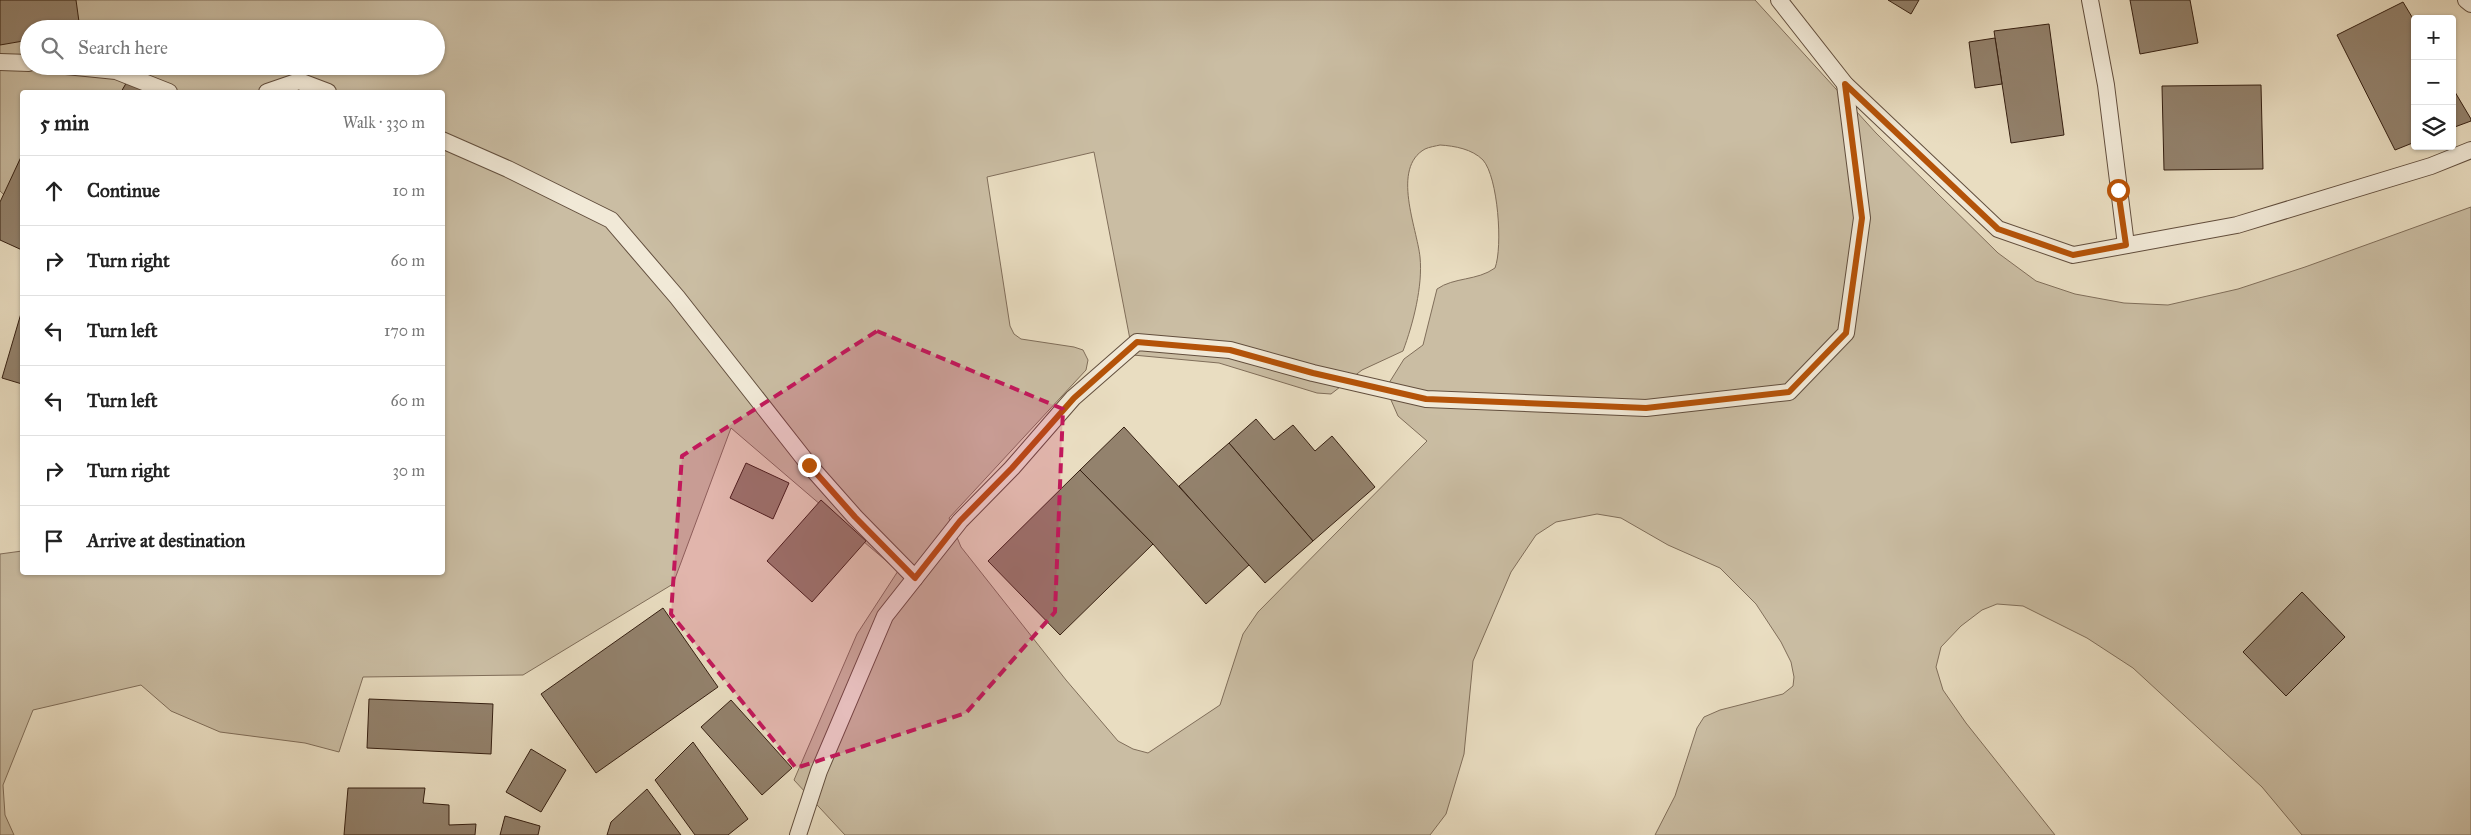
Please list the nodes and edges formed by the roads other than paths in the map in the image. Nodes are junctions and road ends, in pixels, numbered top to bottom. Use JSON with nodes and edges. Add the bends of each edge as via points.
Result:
{"nodes":[{"id":1,"x":1780,"y":0,"type":"edge"},
{"id":2,"x":2090,"y":0,"type":"edge"},
{"id":3,"x":2466,"y":0,"type":"edge"},
{"id":4,"x":2471,"y":4,"type":"edge"},
{"id":5,"x":0,"y":62,"type":"edge"},
{"id":6,"x":20,"y":63,"type":"edge"},
{"id":7,"x":126,"y":75,"type":"edge"},
{"id":8,"x":1845,"y":84,"type":"junction"},
{"id":9,"x":164,"y":90,"type":"edge"},
{"id":10,"x":273,"y":90,"type":"edge"},
{"id":11,"x":323,"y":90,"type":"edge"},
{"id":12,"x":445,"y":141,"type":"edge"},
{"id":13,"x":2471,"y":150,"type":"edge"},
{"id":14,"x":2126,"y":245,"type":"junction"},
{"id":15,"x":915,"y":578,"type":"junction"},
{"id":16,"x":798,"y":835,"type":"edge"}],
"edges":[{"from":1,"to":8,"type":"lane"},
{"from":2,"to":14,"type":"lane","via":[[2106,85]]},
{"from":3,"to":4,"type":"lane"},
{"from":5,"to":6,"type":"lane"},
{"from":7,"to":9,"type":"lane"},
{"from":8,"to":14,"type":"lane","via":[[1998,229],[2073,255]]},
{"from":8,"to":15,"type":"lane","via":[[1862,218],[1846,333],[1789,392],[1646,408],[1426,399],[1230,350],[1137,342],[1074,398],[960,521]]},
{"from":10,"to":11,"type":"lane","via":[[299,81]]},
{"from":12,"to":15,"type":"lane","via":[[611,220],[677,297],[809,465]]},
{"from":13,"to":14,"type":"lane","via":[[2432,166],[2237,224]]},
{"from":15,"to":16,"type":"lane","via":[[885,616],[819,771]]}]}
